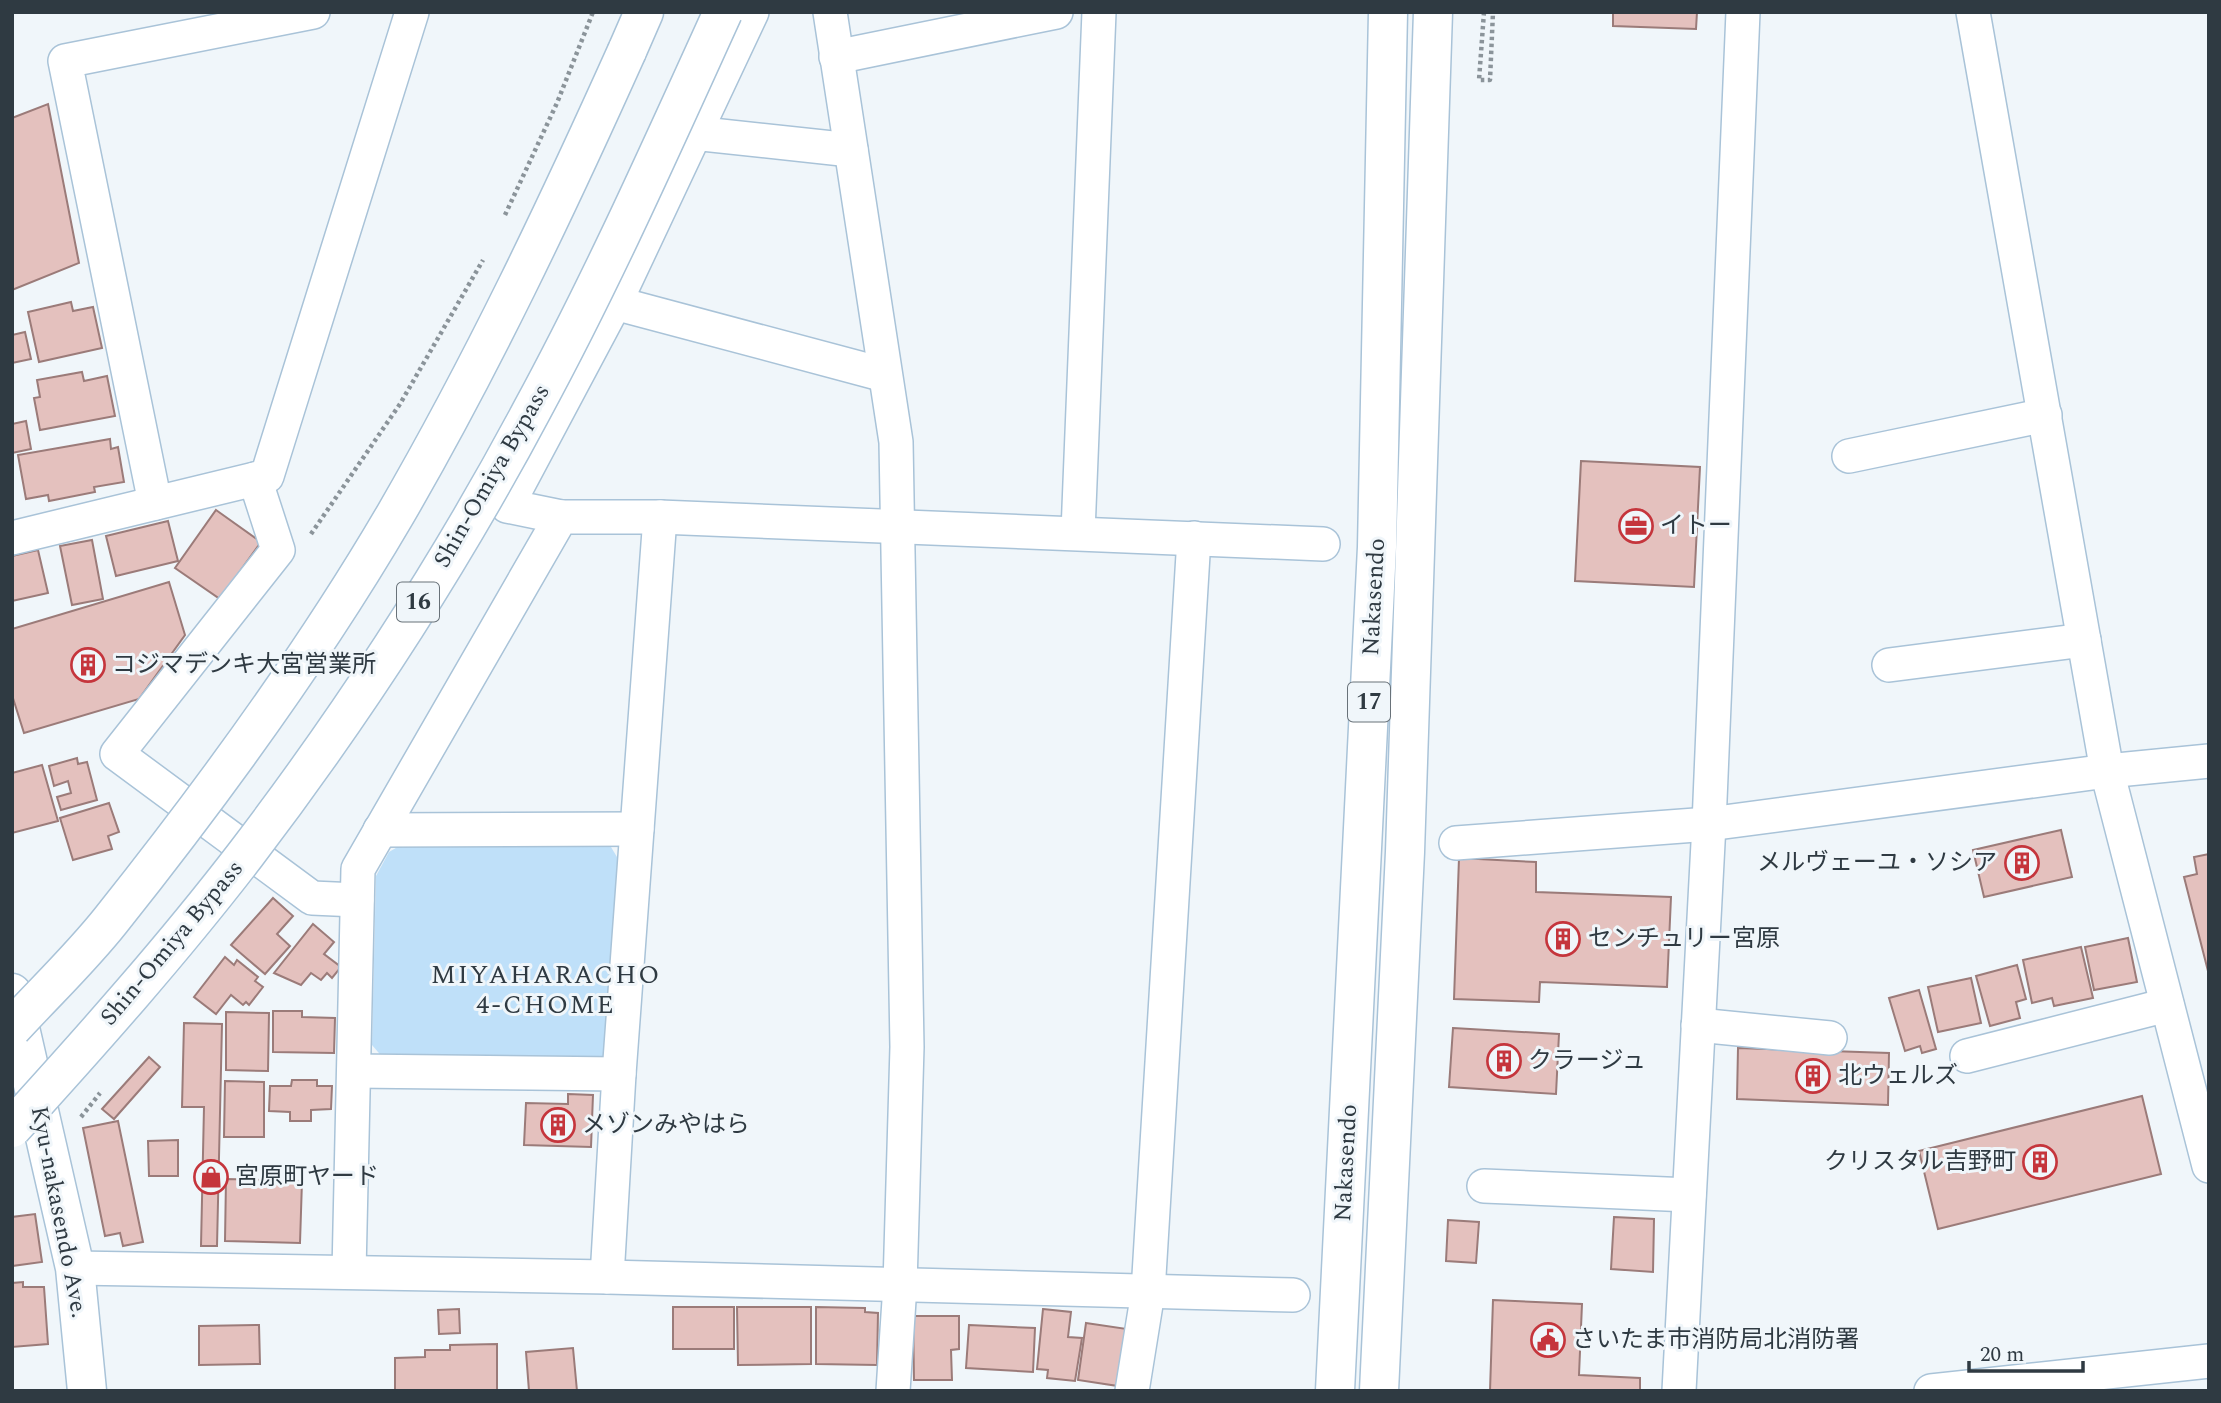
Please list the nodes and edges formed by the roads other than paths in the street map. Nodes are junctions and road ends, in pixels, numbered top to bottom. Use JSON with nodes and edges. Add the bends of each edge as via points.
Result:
{"nodes":[{"id":1,"x":313,"y":12,"type":"edge"},
{"id":2,"x":412,"y":12,"type":"edge"},
{"id":3,"x":642,"y":12,"type":"edge"},
{"id":4,"x":723,"y":12,"type":"edge"},
{"id":5,"x":752,"y":12,"type":"edge"},
{"id":6,"x":830,"y":12,"type":"edge"},
{"id":7,"x":1056,"y":12,"type":"edge"},
{"id":8,"x":1099,"y":12,"type":"edge"},
{"id":9,"x":1388,"y":12,"type":"edge"},
{"id":10,"x":1433,"y":12,"type":"edge"},
{"id":11,"x":1458,"y":12,"type":"edge"},
{"id":12,"x":1743,"y":12,"type":"edge"},
{"id":13,"x":1973,"y":12,"type":"edge"},
{"id":14,"x":836,"y":57,"type":"junction"},
{"id":15,"x":693,"y":133,"type":"junction"},
{"id":16,"x":851,"y":150,"type":"junction"},
{"id":17,"x":615,"y":303,"type":"junction"},
{"id":18,"x":885,"y":375,"type":"junction"},
{"id":19,"x":1421,"y":383,"type":"junction"},
{"id":20,"x":2045,"y":415,"type":"junction"},
{"id":21,"x":1849,"y":456,"type":"dead end"},
{"id":22,"x":255,"y":479,"type":"junction"},
{"id":23,"x":155,"y":503,"type":"junction"},
{"id":24,"x":561,"y":517,"type":"junction"},
{"id":25,"x":660,"y":517,"type":"junction"},
{"id":26,"x":898,"y":526,"type":"junction"},
{"id":27,"x":1078,"y":532,"type":"junction"},
{"id":28,"x":12,"y":538,"type":"edge"},
{"id":29,"x":1194,"y":538,"type":"junction"},
{"id":30,"x":1323,"y":544,"type":"dead end"},
{"id":31,"x":2084,"y":640,"type":"junction"},
{"id":32,"x":1889,"y":665,"type":"dead end"},
{"id":33,"x":2209,"y":761,"type":"edge"},
{"id":34,"x":2107,"y":771,"type":"junction"},
{"id":35,"x":1709,"y":824,"type":"junction"},
{"id":36,"x":637,"y":829,"type":"junction"},
{"id":37,"x":380,"y":831,"type":"junction"},
{"id":38,"x":1456,"y":843,"type":"dead end"},
{"id":39,"x":357,"y":900,"type":"junction"},
{"id":40,"x":12,"y":993,"type":"edge"},
{"id":41,"x":2167,"y":1004,"type":"junction"},
{"id":42,"x":1698,"y":1025,"type":"junction"},
{"id":43,"x":12,"y":1028,"type":"edge"},
{"id":44,"x":1830,"y":1038,"type":"dead end"},
{"id":45,"x":1967,"y":1056,"type":"dead end"},
{"id":46,"x":354,"y":1071,"type":"junction"},
{"id":47,"x":619,"y":1074,"type":"junction"},
{"id":48,"x":12,"y":1128,"type":"edge"},
{"id":49,"x":2209,"y":1166,"type":"edge"},
{"id":50,"x":1484,"y":1186,"type":"dead end"},
{"id":51,"x":1689,"y":1195,"type":"junction"},
{"id":52,"x":75,"y":1268,"type":"junction"},
{"id":53,"x":349,"y":1272,"type":"junction"},
{"id":54,"x":607,"y":1277,"type":"junction"},
{"id":55,"x":900,"y":1285,"type":"junction"},
{"id":56,"x":1148,"y":1292,"type":"junction"},
{"id":57,"x":1293,"y":1295,"type":"dead end"},
{"id":58,"x":2209,"y":1361,"type":"edge"},
{"id":59,"x":88,"y":1391,"type":"edge"},
{"id":60,"x":893,"y":1391,"type":"edge"},
{"id":61,"x":1132,"y":1391,"type":"edge"},
{"id":62,"x":1335,"y":1391,"type":"edge"},
{"id":63,"x":1379,"y":1391,"type":"edge"},
{"id":64,"x":1679,"y":1391,"type":"edge"},
{"id":65,"x":1931,"y":1391,"type":"edge"}],
"edges":[{"from":1,"to":23,"type":"street","via":[[65,61]]},
{"from":2,"to":22,"type":"street","via":[[267,476]]},
{"from":3,"to":43,"type":"main road","bridge":true,"via":[[553,217],[394,516],[235,756],[109,922]]},
{"from":4,"to":48,"type":"main road","name":"Shin-Omiya Bypass","number":"16","bridge":true,"via":[[533,410],[455,544],[246,854]]},
{"from":5,"to":15,"type":"street"},
{"from":6,"to":14,"type":"street"},
{"from":7,"to":14,"type":"street"},
{"from":8,"to":27,"type":"street"},
{"from":9,"to":62,"type":"main road","name":"Nakasendo","number":"17","via":[[1377,547]]},
{"from":10,"to":19,"type":"main road","name":"Nakasendo","number":"17"},
{"from":11,"to":19,"type":"main road","via":[[1434,344]]},
{"from":12,"to":35,"type":"street"},
{"from":13,"to":20,"type":"street"},
{"from":14,"to":16,"type":"street"},
{"from":15,"to":16,"type":"street"},
{"from":15,"to":17,"type":"street"},
{"from":16,"to":18,"type":"street"},
{"from":17,"to":18,"type":"street"},
{"from":17,"to":24,"type":"street","via":[[507,506]]},
{"from":18,"to":26,"type":"street","via":[[895,442]]},
{"from":19,"to":63,"type":"main road","name":"Nakasendo","number":"17","via":[[1405,852]]},
{"from":20,"to":21,"type":"street"},
{"from":20,"to":31,"type":"street"},
{"from":22,"to":23,"type":"street"},
{"from":22,"to":39,"type":"street","via":[[278,550],[117,754],[312,898]]},
{"from":23,"to":28,"type":"street"},
{"from":24,"to":25,"type":"street"},
{"from":24,"to":37,"type":"street"},
{"from":25,"to":26,"type":"street"},
{"from":25,"to":36,"type":"street"},
{"from":26,"to":27,"type":"street"},
{"from":26,"to":55,"type":"street","via":[[906,1047]]},
{"from":27,"to":29,"type":"street"},
{"from":29,"to":30,"type":"street"},
{"from":29,"to":56,"type":"street"},
{"from":31,"to":32,"type":"street"},
{"from":31,"to":34,"type":"street"},
{"from":33,"to":34,"type":"street"},
{"from":34,"to":35,"type":"street"},
{"from":34,"to":41,"type":"street"},
{"from":35,"to":38,"type":"street"},
{"from":35,"to":42,"type":"street"},
{"from":36,"to":37,"type":"street"},
{"from":36,"to":47,"type":"street"},
{"from":37,"to":39,"type":"street","via":[[358,869]]},
{"from":39,"to":46,"type":"street"},
{"from":40,"to":52,"type":"main road","name":"Kyu-nakasendo Ave."},
{"from":41,"to":45,"type":"street"},
{"from":41,"to":49,"type":"street"},
{"from":42,"to":44,"type":"street"},
{"from":42,"to":51,"type":"street"},
{"from":46,"to":47,"type":"street"},
{"from":46,"to":53,"type":"street"},
{"from":47,"to":54,"type":"street"},
{"from":50,"to":51,"type":"street"},
{"from":51,"to":64,"type":"street"},
{"from":52,"to":53,"type":"street"},
{"from":52,"to":59,"type":"main road","name":"Kyu-nakasendo Ave."},
{"from":53,"to":54,"type":"street"},
{"from":54,"to":55,"type":"street"},
{"from":55,"to":56,"type":"street"},
{"from":55,"to":60,"type":"street"},
{"from":56,"to":57,"type":"street"},
{"from":56,"to":61,"type":"street"},
{"from":58,"to":65,"type":"street"}]}
